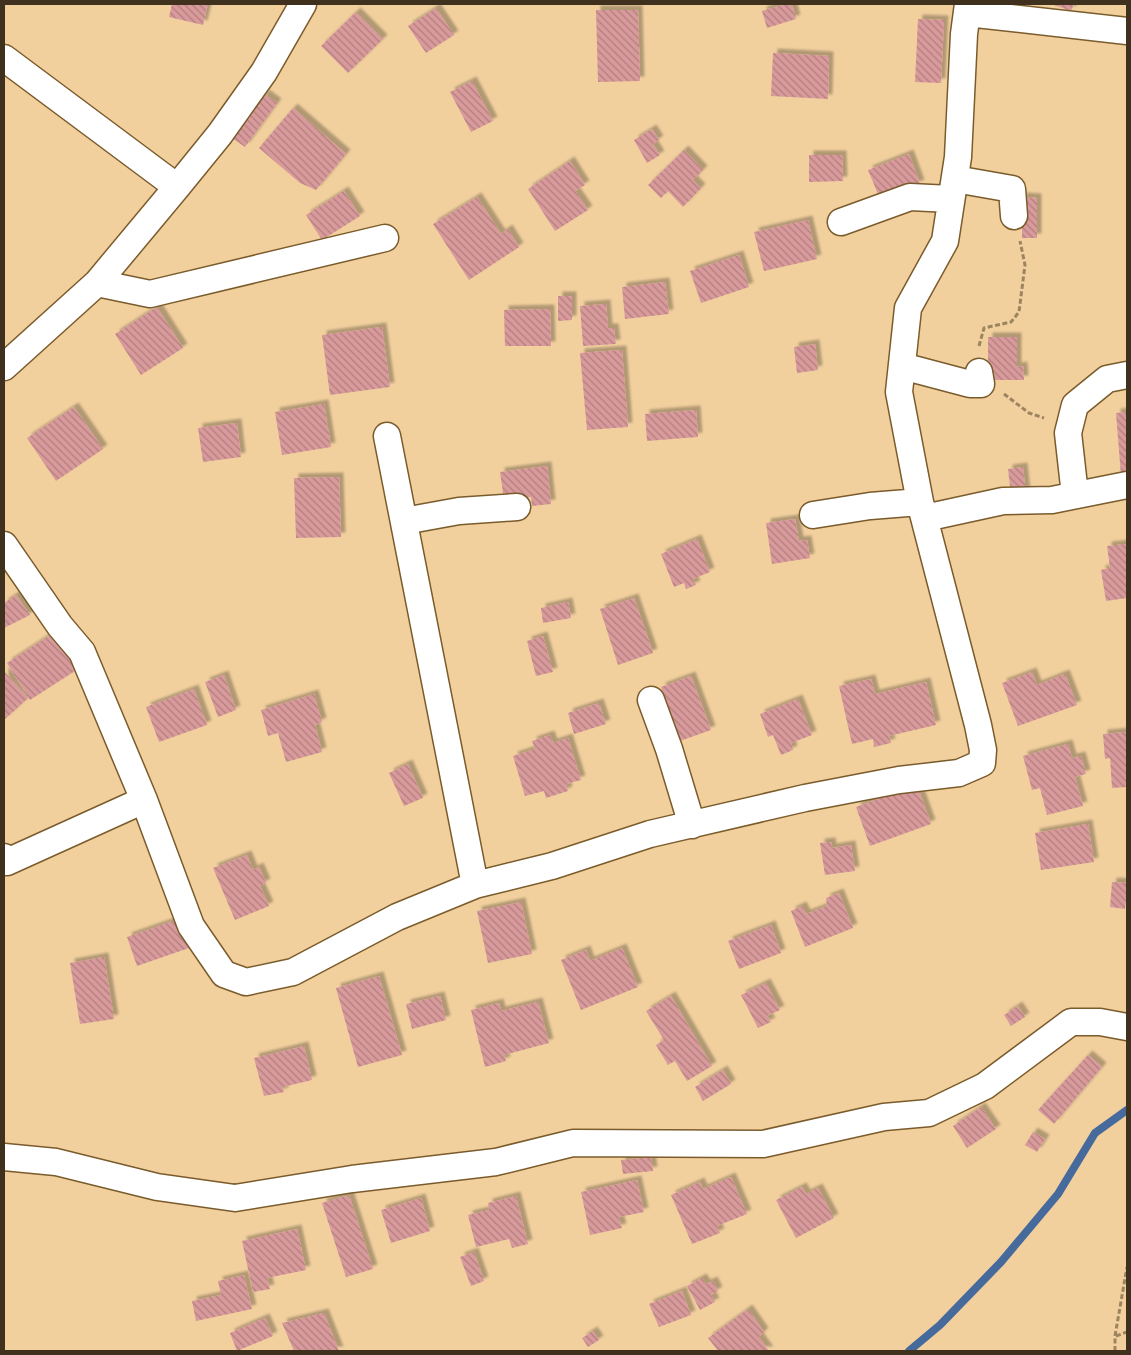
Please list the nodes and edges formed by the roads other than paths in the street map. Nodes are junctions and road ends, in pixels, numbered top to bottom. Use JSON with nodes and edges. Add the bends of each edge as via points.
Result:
{"nodes":[{"id":1,"x":303,"y":4,"type":"edge"},
{"id":2,"x":968,"y":9,"type":"edge"},
{"id":3,"x":1127,"y":31,"type":"edge"},
{"id":4,"x":4,"y":58,"type":"edge"},
{"id":5,"x":176,"y":186,"type":"junction"},
{"id":6,"x":953,"y":189,"type":"junction"},
{"id":7,"x":1014,"y":216,"type":"road end"},
{"id":8,"x":841,"y":222,"type":"dead end"},
{"id":9,"x":385,"y":238,"type":"dead end"},
{"id":10,"x":97,"y":283,"type":"junction"},
{"id":11,"x":4,"y":366,"type":"edge"},
{"id":12,"x":902,"y":366,"type":"junction"},
{"id":13,"x":1127,"y":375,"type":"edge"},
{"id":14,"x":980,"y":378,"type":"road end"},
{"id":15,"x":387,"y":436,"type":"dead end"},
{"id":16,"x":1127,"y":485,"type":"edge"},
{"id":17,"x":1075,"y":495,"type":"junction"},
{"id":18,"x":517,"y":507,"type":"dead end"},
{"id":19,"x":923,"y":510,"type":"junction"},
{"id":20,"x":812,"y":515,"type":"dead end"},
{"id":21,"x":404,"y":521,"type":"junction"},
{"id":22,"x":4,"y":545,"type":"edge"},
{"id":23,"x":651,"y":700,"type":"dead end"},
{"id":24,"x":144,"y":800,"type":"junction"},
{"id":25,"x":692,"y":825,"type":"junction"},
{"id":26,"x":4,"y":857,"type":"edge"},
{"id":27,"x":475,"y":885,"type":"junction"},
{"id":28,"x":1127,"y":1027,"type":"edge"},
{"id":29,"x":4,"y":1157,"type":"edge"}],
"edges":[{"from":1,"to":5,"type":"street","via":[[264,72],[220,134]]},
{"from":2,"to":3,"type":"street"},
{"from":2,"to":6,"type":"street"},
{"from":4,"to":5,"type":"street"},
{"from":5,"to":10,"type":"street"},
{"from":6,"to":7,"type":"street","via":[[1012,189]]},
{"from":6,"to":8,"type":"street","via":[[910,197]]},
{"from":6,"to":12,"type":"street","via":[[945,241],[908,308]]},
{"from":9,"to":10,"type":"street","via":[[150,294]]},
{"from":10,"to":11,"type":"street"},
{"from":12,"to":14,"type":"street","via":[[970,384]]},
{"from":12,"to":19,"type":"street","via":[[899,392]]},
{"from":13,"to":17,"type":"street","via":[[1107,379],[1074,405],[1068,433]]},
{"from":15,"to":21,"type":"street"},
{"from":16,"to":17,"type":"street"},
{"from":17,"to":19,"type":"street","via":[[1052,500],[1003,501]]},
{"from":18,"to":21,"type":"street","via":[[459,511]]},
{"from":19,"to":20,"type":"street","via":[[870,506]]},
{"from":19,"to":25,"type":"street","via":[[984,750],[982,763],[959,773],[899,780],[805,798]]},
{"from":21,"to":27,"type":"street"},
{"from":22,"to":24,"type":"street","via":[[82,652]]},
{"from":23,"to":25,"type":"street"},
{"from":24,"to":26,"type":"street","via":[[7,862]]},
{"from":24,"to":27,"type":"street","via":[[191,926],[224,974],[246,982],[293,972],[397,917]]},
{"from":25,"to":27,"type":"street","via":[[650,834],[552,866]]},
{"from":28,"to":29,"type":"street","via":[[1100,1022],[1071,1022],[985,1086],[929,1113],[884,1117],[763,1144],[573,1143],[496,1162],[352,1179],[235,1198],[157,1187],[56,1162]]}]}
